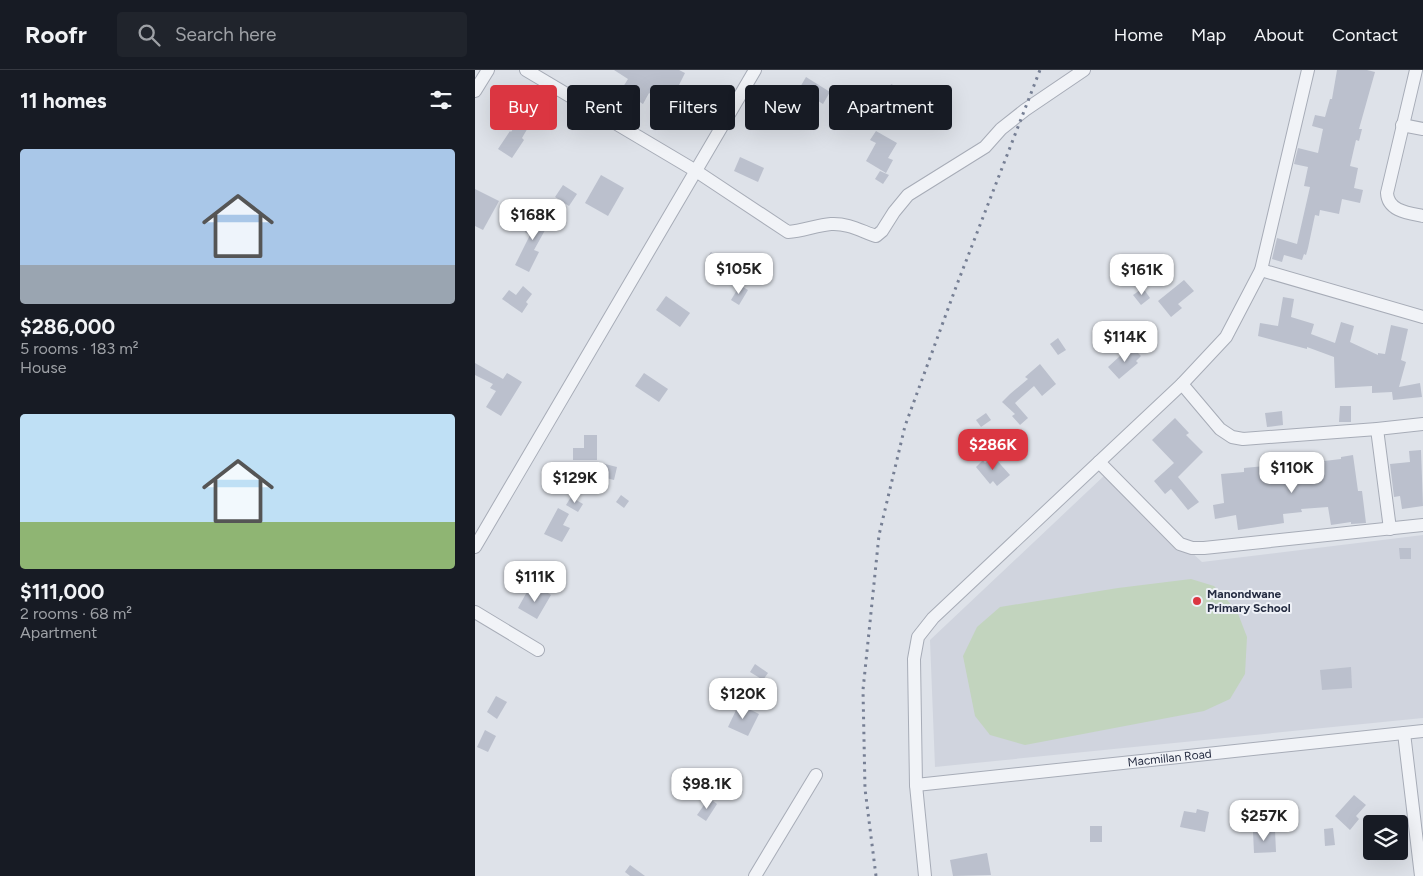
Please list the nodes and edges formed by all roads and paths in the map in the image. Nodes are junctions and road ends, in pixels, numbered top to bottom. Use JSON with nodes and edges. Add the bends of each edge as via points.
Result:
{"nodes":[{"id":1,"x":488,"y":70,"type":"edge"},
{"id":2,"x":526,"y":70,"type":"edge"},
{"id":3,"x":755,"y":70,"type":"edge"},
{"id":4,"x":1084,"y":70,"type":"edge"},
{"id":5,"x":1308,"y":70,"type":"edge"},
{"id":6,"x":1416,"y":70,"type":"edge"},
{"id":7,"x":475,"y":91,"type":"edge"},
{"id":8,"x":1402,"y":125,"type":"junction"},
{"id":9,"x":1423,"y":129,"type":"edge"},
{"id":10,"x":696,"y":171,"type":"junction"},
{"id":11,"x":1423,"y":216,"type":"edge"},
{"id":12,"x":1261,"y":270,"type":"junction"},
{"id":13,"x":1423,"y":317,"type":"edge"},
{"id":14,"x":1182,"y":384,"type":"junction"},
{"id":15,"x":1423,"y":424,"type":"edge"},
{"id":16,"x":1377,"y":430,"type":"junction"},
{"id":17,"x":1099,"y":462,"type":"junction"},
{"id":18,"x":1423,"y":525,"type":"edge"},
{"id":19,"x":1390,"y":529,"type":"junction"},
{"id":20,"x":475,"y":548,"type":"edge"},
{"id":21,"x":475,"y":612,"type":"edge"},
{"id":22,"x":537,"y":650,"type":"dead end"},
{"id":23,"x":1423,"y":731,"type":"edge"},
{"id":24,"x":1404,"y":733,"type":"junction"},
{"id":25,"x":816,"y":775,"type":"dead end"},
{"id":26,"x":916,"y":785,"type":"junction"},
{"id":27,"x":755,"y":876,"type":"edge"},
{"id":28,"x":925,"y":876,"type":"edge"},
{"id":29,"x":1421,"y":876,"type":"edge"}],
"edges":[{"from":1,"to":7,"type":"street"},
{"from":2,"to":10,"type":"street"},
{"from":3,"to":10,"type":"street"},
{"from":4,"to":10,"type":"street","via":[[1025,110],[985,147],[908,194],[876,236],[850,225],[830,224],[788,232]]},
{"from":5,"to":12,"type":"street"},
{"from":6,"to":8,"type":"street"},
{"from":8,"to":9,"type":"street"},
{"from":8,"to":11,"type":"street","via":[[1388,200],[1397,208]]},
{"from":10,"to":20,"type":"street"},
{"from":12,"to":13,"type":"street"},
{"from":12,"to":14,"type":"street","via":[[1225,337]]},
{"from":14,"to":16,"type":"street","via":[[1231,438]]},
{"from":14,"to":17,"type":"street"},
{"from":15,"to":16,"type":"street"},
{"from":16,"to":19,"type":"street"},
{"from":17,"to":19,"type":"street","via":[[1180,544],[1192,548]]},
{"from":17,"to":26,"type":"street","via":[[933,618],[918,637],[914,659]]},
{"from":18,"to":19,"type":"street"},
{"from":21,"to":22,"type":"street"},
{"from":23,"to":24,"type":"street","name":"Macmillan Road"},
{"from":24,"to":26,"type":"street","name":"Macmillan Road"},
{"from":24,"to":29,"type":"street"},
{"from":25,"to":27,"type":"street"},
{"from":26,"to":28,"type":"street"}]}
